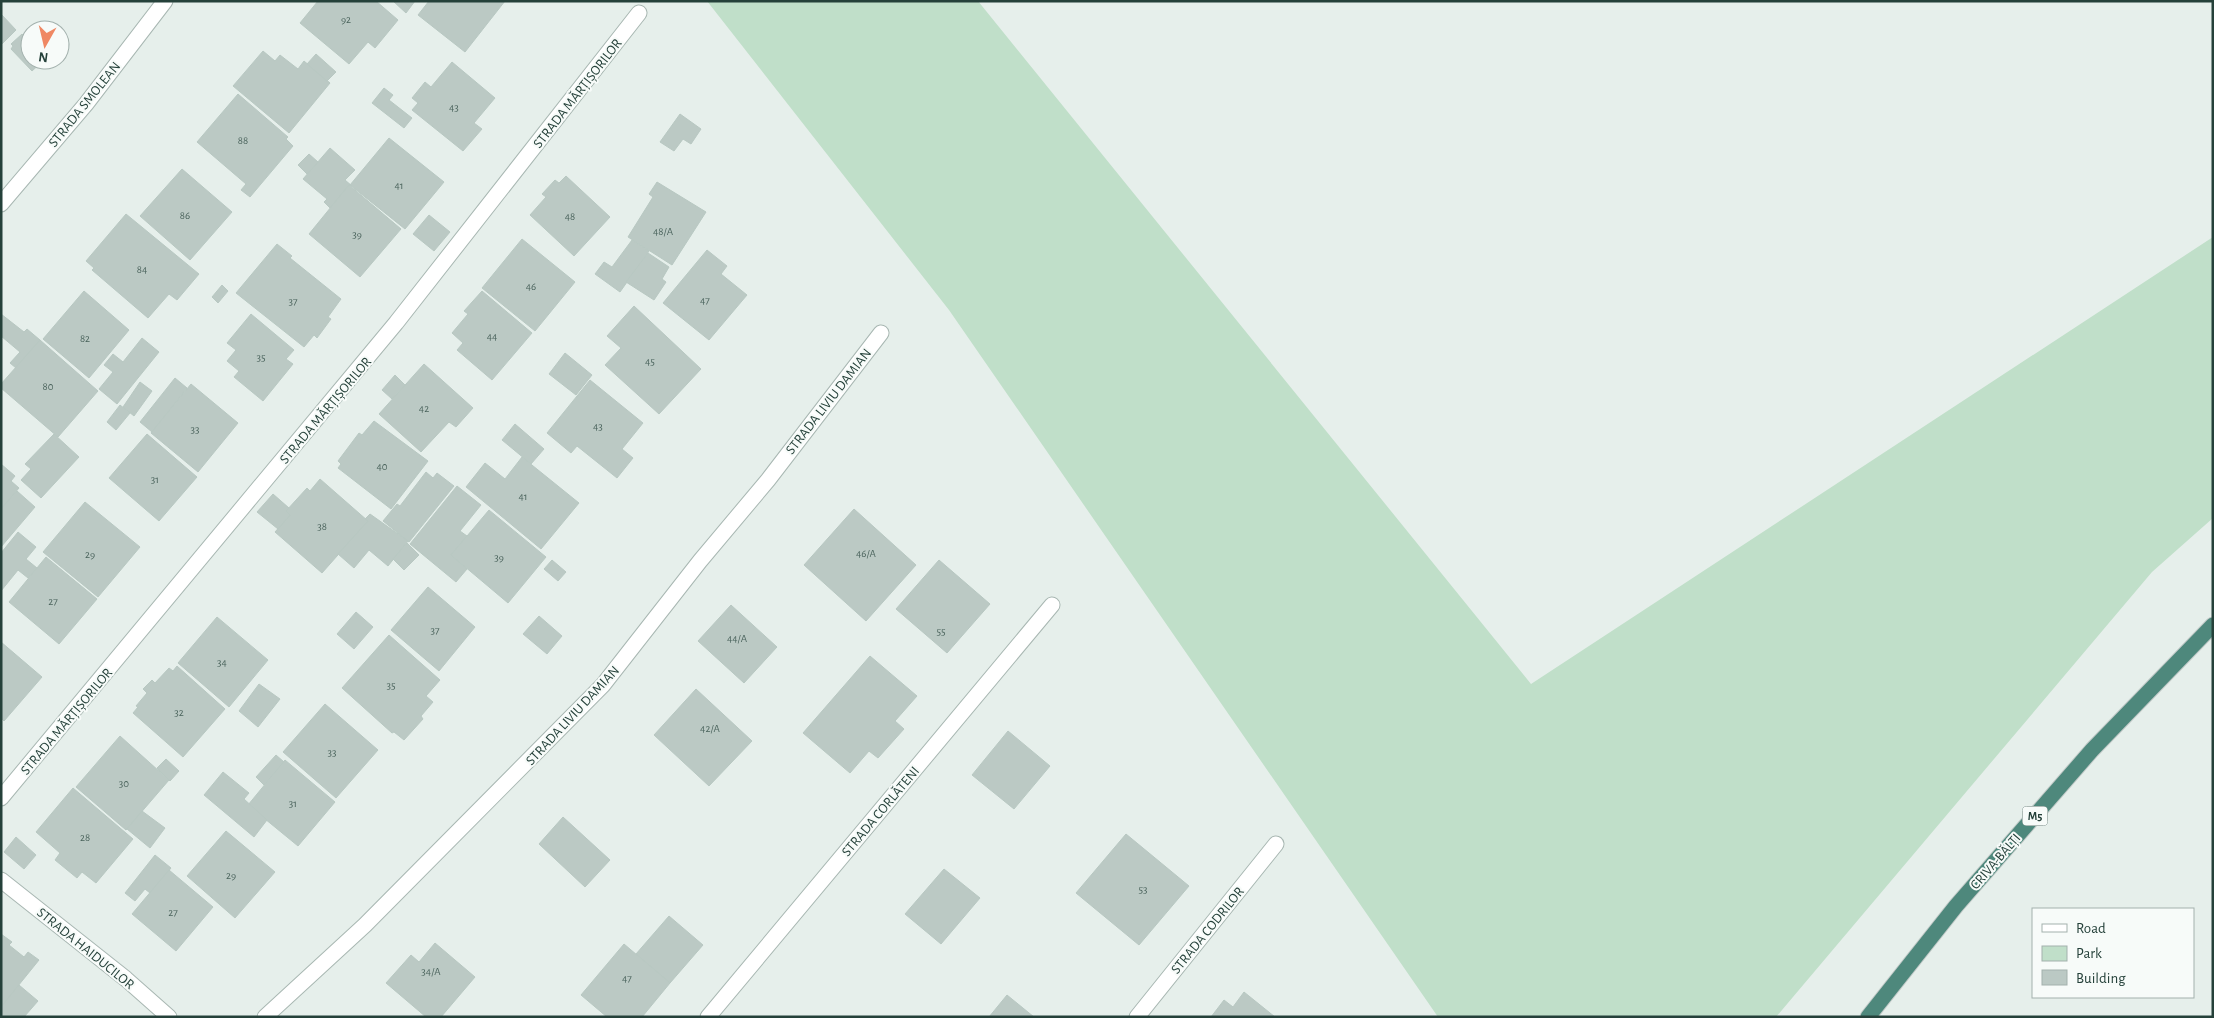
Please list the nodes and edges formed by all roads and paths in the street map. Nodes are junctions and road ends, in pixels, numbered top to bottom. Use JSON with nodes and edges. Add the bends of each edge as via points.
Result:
{"nodes":[{"id":1,"x":165,"y":1,"type":"edge"},
{"id":2,"x":638,"y":13,"type":"dead end"},
{"id":3,"x":1,"y":204,"type":"edge"},
{"id":4,"x":881,"y":333,"type":"dead end"},
{"id":5,"x":1052,"y":605,"type":"dead end"},
{"id":6,"x":2213,"y":625,"type":"edge"},
{"id":7,"x":1,"y":798,"type":"edge"},
{"id":8,"x":1276,"y":844,"type":"dead end"},
{"id":9,"x":1,"y":880,"type":"edge"},
{"id":10,"x":169,"y":1017,"type":"edge"},
{"id":11,"x":265,"y":1017,"type":"edge"},
{"id":12,"x":708,"y":1017,"type":"edge"},
{"id":13,"x":1137,"y":1017,"type":"edge"},
{"id":14,"x":1868,"y":1017,"type":"edge"}],
"edges":[{"from":1,"to":3,"type":"street","name":"STRADA SMOLEAN","via":[[86,104]]},
{"from":2,"to":7,"type":"street","name":"STRADA MĂRȚIȘORILOR","via":[[390,331]]},
{"from":4,"to":11,"type":"street","name":"STRADA LIVIU DAMIAN","via":[[603,685],[365,925]]},
{"from":5,"to":12,"type":"street","name":"STRADA CORLĂTENI"},
{"from":6,"to":14,"type":"highway","name":"CRIVA-BĂLȚI","number":"M5","via":[[2079,765],[1956,906]]},
{"from":8,"to":13,"type":"street","name":"STRADA CODRILOR"},
{"from":9,"to":10,"type":"street","name":"STRADA HAIDUCILOR"}]}
